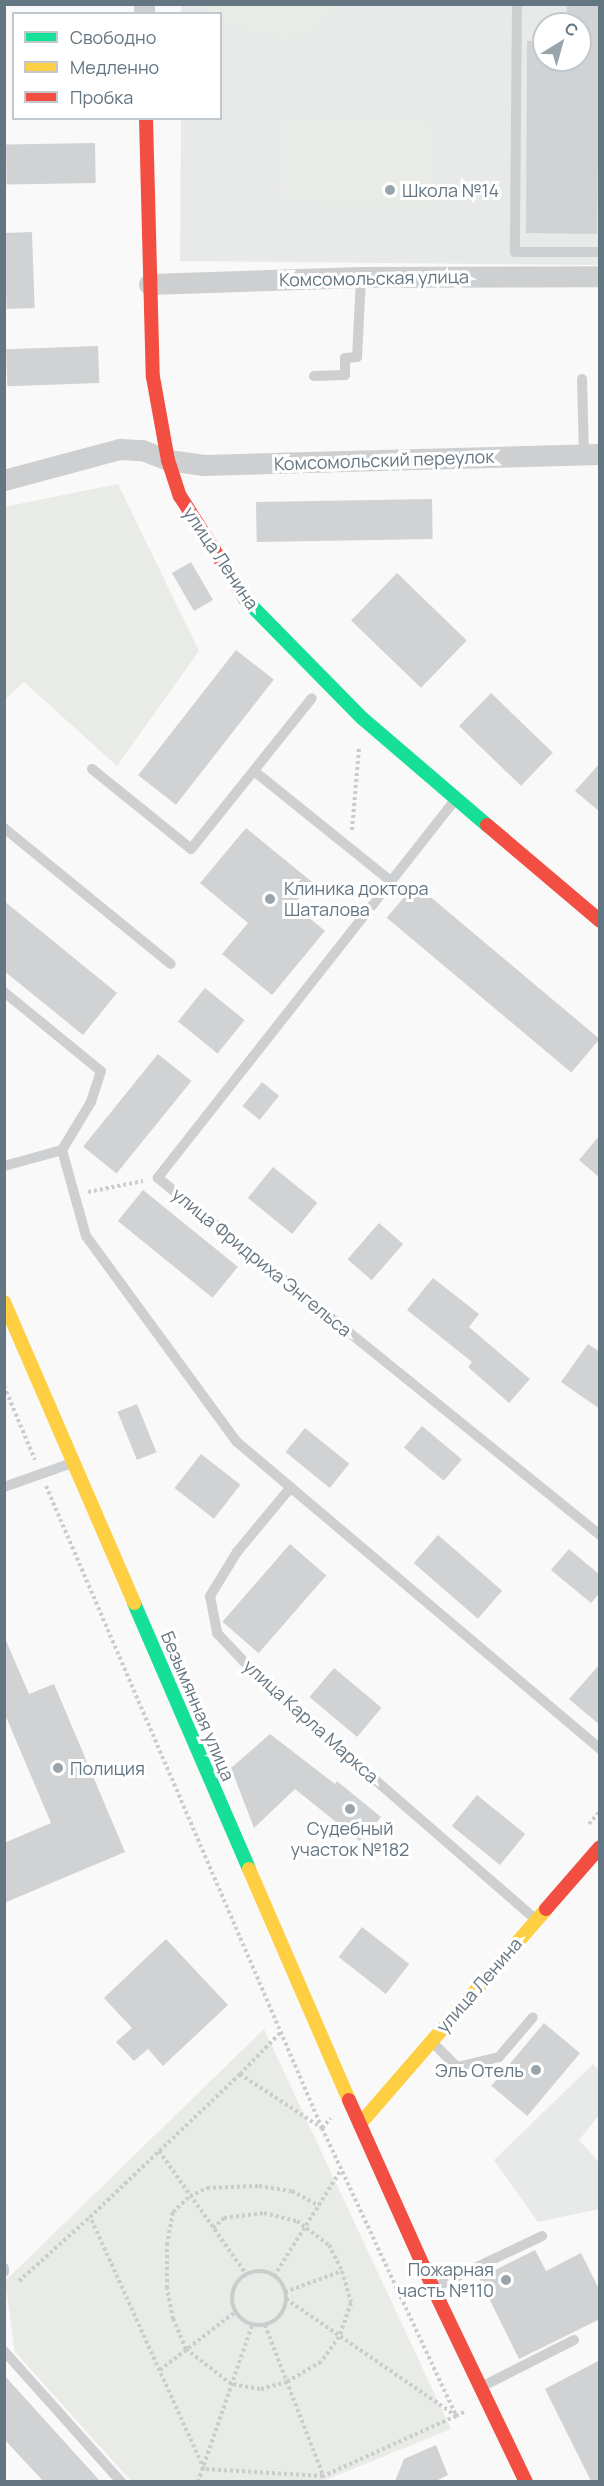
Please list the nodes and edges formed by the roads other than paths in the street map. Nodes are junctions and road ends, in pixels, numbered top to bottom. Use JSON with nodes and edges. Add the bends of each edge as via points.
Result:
{"nodes":[{"id":1,"x":517,"y":4,"type":"edge"},
{"id":2,"x":146,"y":120,"type":"edge"},
{"id":3,"x":600,"y":252,"type":"edge"},
{"id":4,"x":600,"y":276,"type":"edge"},
{"id":5,"x":361,"y":277,"type":"junction"},
{"id":6,"x":149,"y":284,"type":"junction"},
{"id":7,"x":314,"y":376,"type":"dead end"},
{"id":8,"x":582,"y":379,"type":"dead end"},
{"id":9,"x":592,"y":454,"type":"edge"},
{"id":10,"x":168,"y":460,"type":"junction"},
{"id":11,"x":4,"y":480,"type":"edge"},
{"id":12,"x":312,"y":698,"type":"dead end"},
{"id":13,"x":92,"y":769,"type":"dead end"},
{"id":14,"x":254,"y":771,"type":"junction"},
{"id":15,"x":455,"y":800,"type":"junction"},
{"id":16,"x":4,"y":828,"type":"edge"},
{"id":17,"x":392,"y":880,"type":"junction"},
{"id":18,"x":600,"y":921,"type":"edge"},
{"id":19,"x":171,"y":964,"type":"dead end"},
{"id":20,"x":4,"y":992,"type":"edge"},
{"id":21,"x":62,"y":1149,"type":"junction"},
{"id":22,"x":4,"y":1166,"type":"edge"},
{"id":23,"x":4,"y":1302,"type":"edge"},
{"id":24,"x":73,"y":1462,"type":"junction"},
{"id":25,"x":4,"y":1487,"type":"edge"},
{"id":26,"x":291,"y":1487,"type":"junction"},
{"id":27,"x":600,"y":1535,"type":"edge"},
{"id":28,"x":600,"y":1749,"type":"edge"},
{"id":29,"x":600,"y":1848,"type":"edge"},
{"id":30,"x":536,"y":1920,"type":"junction"},
{"id":31,"x":533,"y":2017,"type":"dead end"},
{"id":32,"x":430,"y":2040,"type":"junction"},
{"id":33,"x":360,"y":2124,"type":"junction"},
{"id":34,"x":542,"y":2236,"type":"dead end"},
{"id":35,"x":433,"y":2288,"type":"junction"},
{"id":36,"x":574,"y":2340,"type":"dead end"},
{"id":37,"x":4,"y":2351,"type":"edge"},
{"id":38,"x":481,"y":2387,"type":"junction"},
{"id":39,"x":121,"y":2481,"type":"edge"},
{"id":40,"x":526,"y":2481,"type":"edge"}],
"edges":[{"from":1,"to":3,"type":"lane","via":[[515,252]]},
{"from":2,"to":6,"type":"street","name":"улица Ленина"},
{"from":4,"to":5,"type":"street","name":"Комсомольская улица"},
{"from":5,"to":6,"type":"street","name":"Комсомольская улица"},
{"from":5,"to":7,"type":"lane","via":[[357,357],[345,358],[345,375]]},
{"from":6,"to":10,"type":"street","name":"улица Ленина","via":[[153,377]]},
{"from":8,"to":9,"type":"lane"},
{"from":9,"to":10,"type":"street","name":"Комсомольский переулок","via":[[204,465]]},
{"from":10,"to":11,"type":"street","name":"Комсомольский переулок","via":[[142,450],[120,449]]},
{"from":10,"to":15,"type":"street","name":"улица Ленина","via":[[180,496],[250,606],[362,718]]},
{"from":12,"to":14,"type":"lane"},
{"from":13,"to":14,"type":"lane","via":[[191,849]]},
{"from":14,"to":17,"type":"lane"},
{"from":15,"to":17,"type":"lane","name":"улица Фридриха Энгельса"},
{"from":15,"to":18,"type":"street","name":"улица Ленина"},
{"from":16,"to":19,"type":"lane"},
{"from":17,"to":27,"type":"lane","name":"улица Фридриха Энгельса","via":[[158,1178]]},
{"from":20,"to":21,"type":"lane","via":[[101,1071],[92,1102]]},
{"from":21,"to":22,"type":"lane"},
{"from":21,"to":26,"type":"lane","via":[[86,1236],[237,1442]]},
{"from":23,"to":24,"type":"street","name":"Безымянная улица"},
{"from":24,"to":25,"type":"lane"},
{"from":24,"to":33,"type":"street","name":"Безымянная улица"},
{"from":26,"to":28,"type":"lane"},
{"from":26,"to":30,"type":"lane","name":"улица Карла Маркса","via":[[237,1552],[210,1596],[218,1633],[266,1685]]},
{"from":29,"to":30,"type":"street","name":"улица Ленина"},
{"from":30,"to":32,"type":"street","name":"улица Ленина"},
{"from":31,"to":32,"type":"lane","via":[[499,2057],[458,2067]]},
{"from":32,"to":33,"type":"street","name":"улица Ленина"},
{"from":33,"to":35,"type":"street","name":"Безымянная улица"},
{"from":34,"to":35,"type":"lane"},
{"from":35,"to":38,"type":"street","name":"Безымянная улица"},
{"from":36,"to":38,"type":"lane"},
{"from":37,"to":39,"type":"lane"},
{"from":38,"to":40,"type":"street","name":"Безымянная улица"}]}
